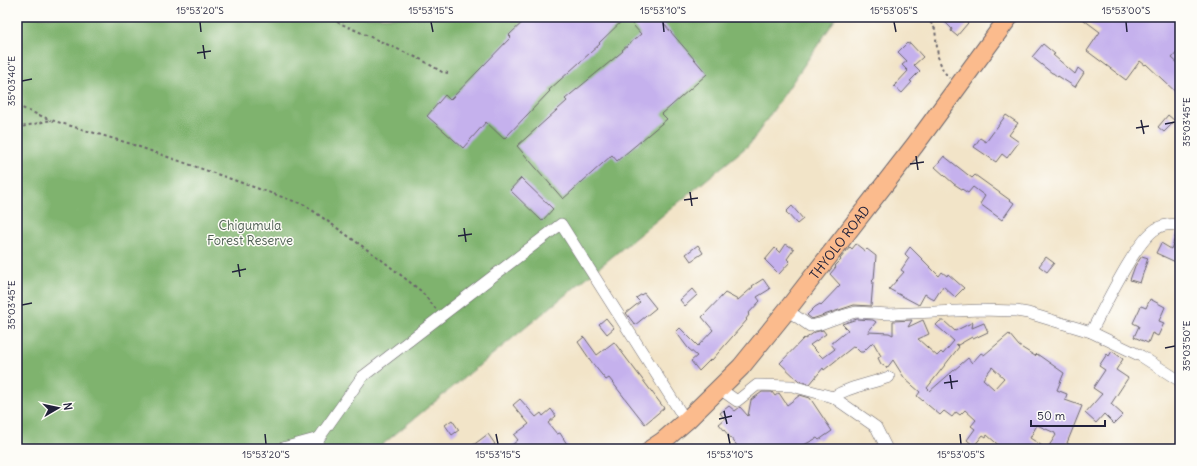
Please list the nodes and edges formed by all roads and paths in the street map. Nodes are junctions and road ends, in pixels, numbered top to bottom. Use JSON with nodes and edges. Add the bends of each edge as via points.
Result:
{"nodes":[{"id":1,"x":326,"y":17,"type":"edge"},
{"id":2,"x":927,"y":17,"type":"edge"},
{"id":3,"x":1009,"y":17,"type":"edge"},
{"id":4,"x":448,"y":73,"type":"dead end"},
{"id":5,"x":956,"y":88,"type":"junction"},
{"id":6,"x":17,"y":106,"type":"edge"},
{"id":7,"x":51,"y":120,"type":"junction"},
{"id":8,"x":17,"y":128,"type":"edge"},
{"id":9,"x":1180,"y":225,"type":"edge"},
{"id":10,"x":787,"y":310,"type":"junction"},
{"id":11,"x":442,"y":316,"type":"junction"},
{"id":12,"x":1091,"y":332,"type":"junction"},
{"id":13,"x":889,"y":377,"type":"dead end"},
{"id":14,"x":1180,"y":381,"type":"edge"},
{"id":15,"x":720,"y":389,"type":"junction"},
{"id":16,"x":833,"y":397,"type":"junction"},
{"id":17,"x":686,"y":421,"type":"junction"},
{"id":18,"x":319,"y":438,"type":"junction"},
{"id":19,"x":279,"y":449,"type":"edge"},
{"id":20,"x":315,"y":449,"type":"edge"},
{"id":21,"x":651,"y":449,"type":"edge"},
{"id":22,"x":887,"y":449,"type":"edge"}],
"edges":[{"from":1,"to":4,"type":"path"},
{"from":2,"to":5,"type":"path","via":[[936,29],[936,49],[940,64]]},
{"from":3,"to":5,"type":"highway","name":"THYOLO ROAD"},
{"from":5,"to":10,"type":"highway","name":"THYOLO ROAD"},
{"from":6,"to":7,"type":"path"},
{"from":7,"to":8,"type":"path"},
{"from":7,"to":11,"type":"path","via":[[128,143],[305,205],[421,291]]},
{"from":9,"to":12,"type":"street","via":[[1167,225],[1156,229],[1142,244],[1124,270]]},
{"from":10,"to":12,"type":"street","via":[[810,326],[856,312],[888,314],[1009,310],[1028,313]]},
{"from":10,"to":15,"type":"highway","name":"THYOLO ROAD"},
{"from":11,"to":17,"type":"street","via":[[561,224]]},
{"from":11,"to":18,"type":"street","via":[[362,376]]},
{"from":12,"to":14,"type":"street","via":[[1141,356]]},
{"from":13,"to":16,"type":"street","via":[[854,387]]},
{"from":15,"to":16,"type":"street","via":[[737,401],[757,385],[792,386]]},
{"from":15,"to":17,"type":"highway","name":"THYOLO ROAD"},
{"from":16,"to":22,"type":"street","via":[[876,427]]},
{"from":17,"to":21,"type":"highway","name":"THYOLO ROAD"},
{"from":18,"to":19,"type":"street"},
{"from":18,"to":20,"type":"street"}]}
